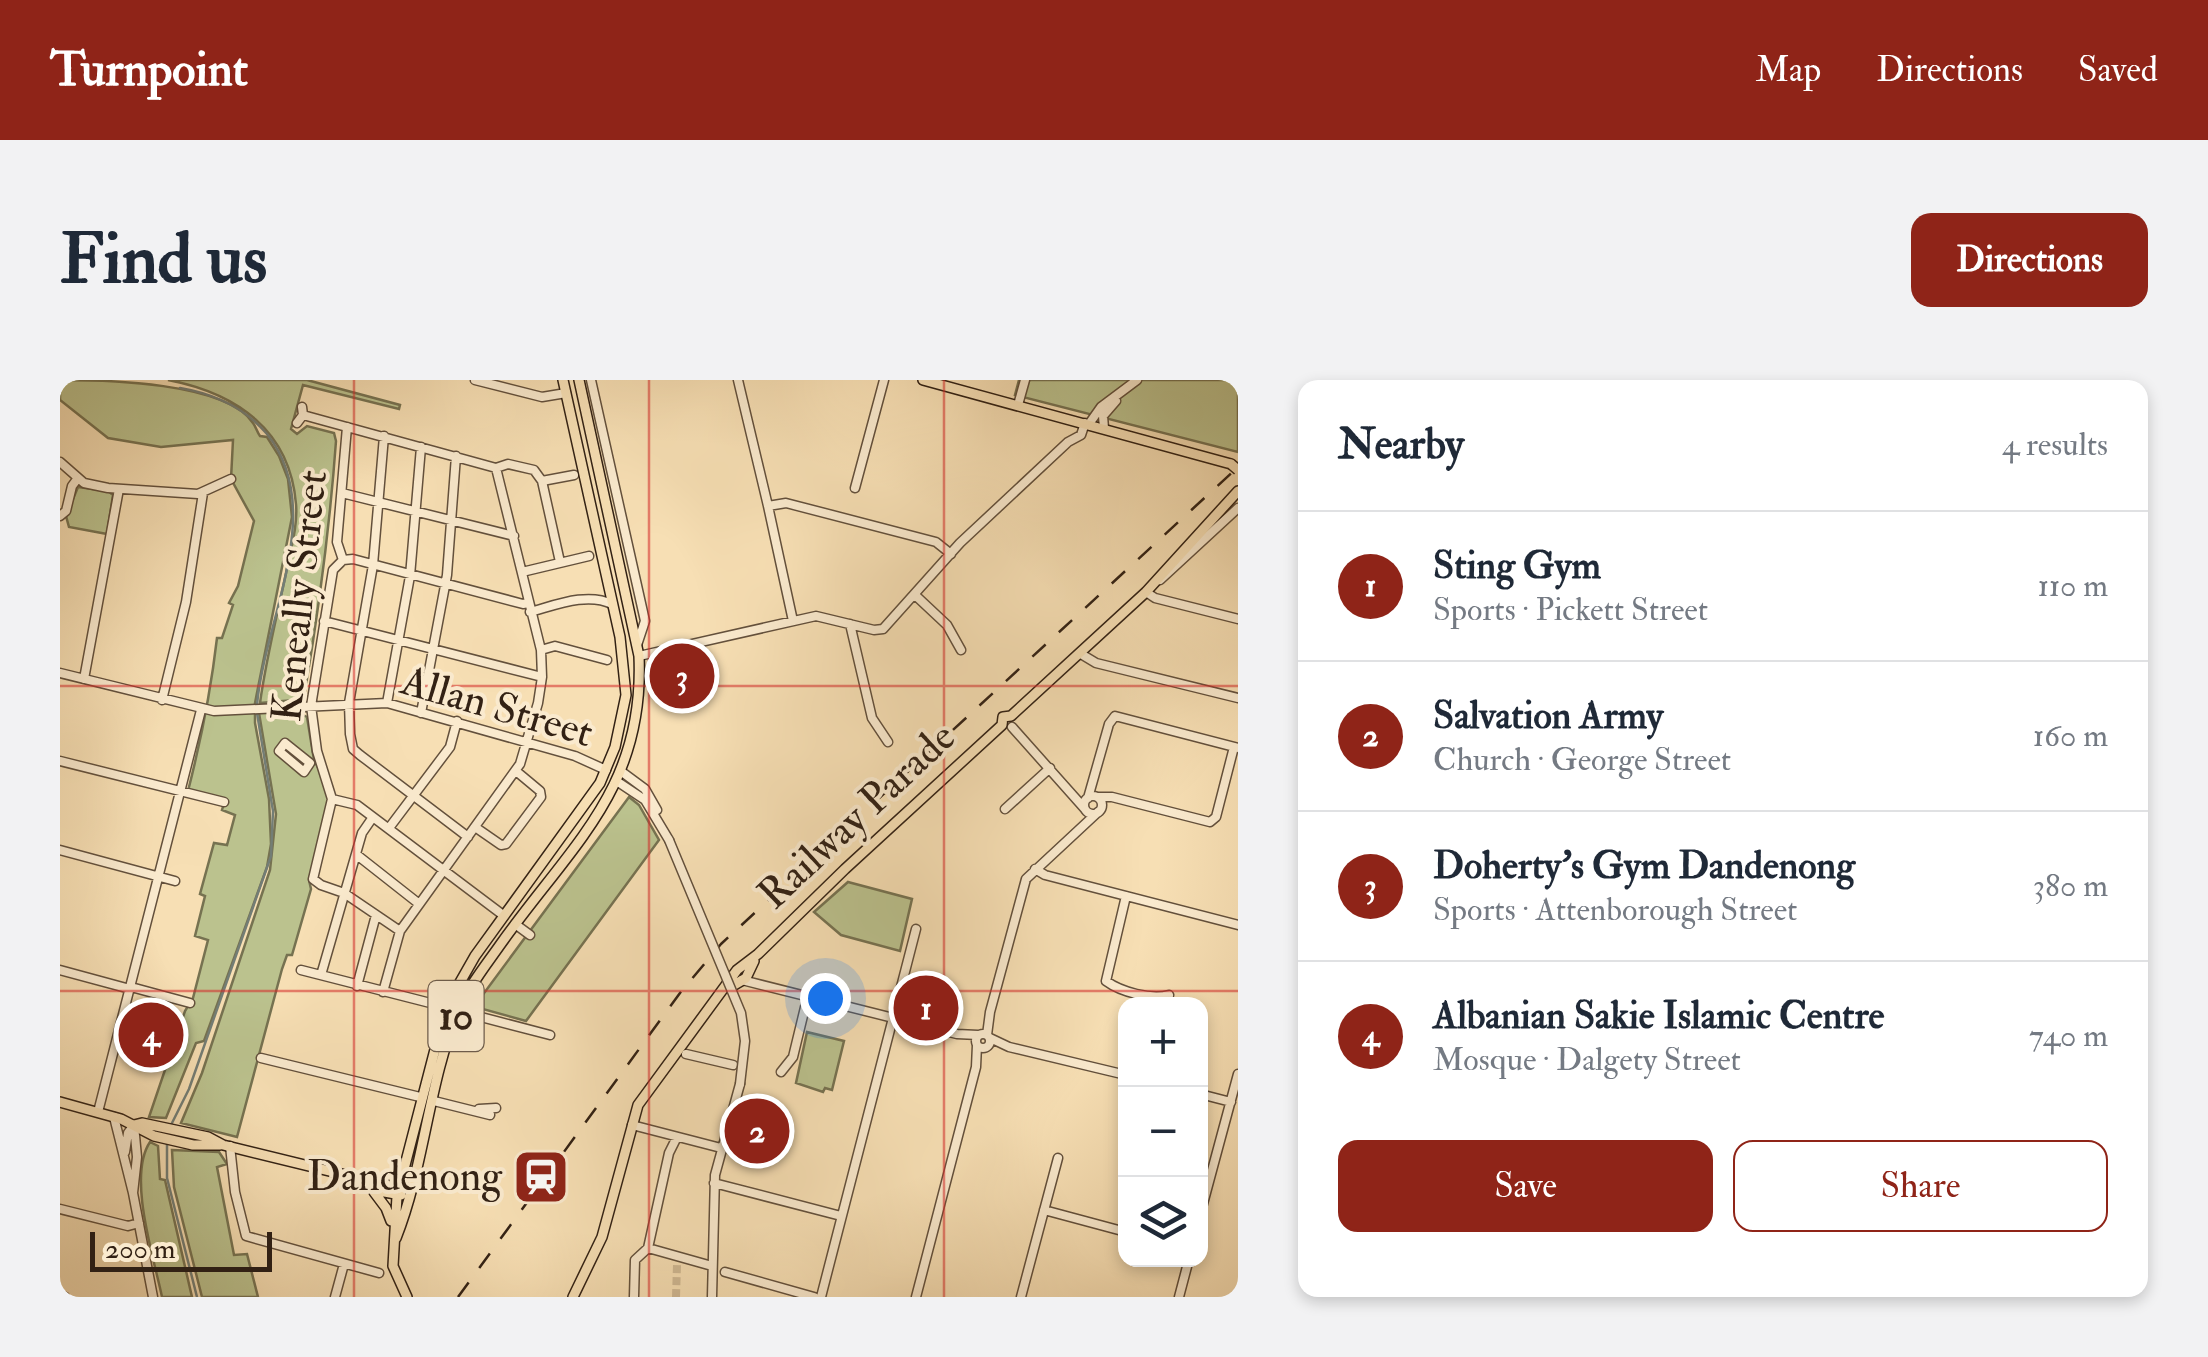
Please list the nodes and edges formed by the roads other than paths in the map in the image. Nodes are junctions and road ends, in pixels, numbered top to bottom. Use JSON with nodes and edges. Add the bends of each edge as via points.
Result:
{"nodes":[{"id":1,"x":475,"y":380,"type":"edge"},
{"id":2,"x":563,"y":380,"type":"edge"},
{"id":3,"x":591,"y":380,"type":"edge"},
{"id":4,"x":738,"y":380,"type":"edge"},
{"id":5,"x":884,"y":380,"type":"edge"},
{"id":6,"x":922,"y":380,"type":"edge"},
{"id":7,"x":1024,"y":380,"type":"edge"},
{"id":8,"x":1136,"y":380,"type":"edge"},
{"id":9,"x":580,"y":385,"type":"edge"},
{"id":10,"x":1126,"y":390,"type":"junction"},
{"id":11,"x":566,"y":393,"type":"junction"},
{"id":12,"x":1018,"y":405,"type":"junction"},
{"id":13,"x":1084,"y":422,"type":"junction"},
{"id":14,"x":296,"y":423,"type":"dead end"},
{"id":15,"x":347,"y":427,"type":"junction"},
{"id":16,"x":1104,"y":428,"type":"junction"},
{"id":17,"x":384,"y":436,"type":"junction"},
{"id":18,"x":421,"y":447,"type":"junction"},
{"id":19,"x":456,"y":456,"type":"junction"},
{"id":20,"x":60,"y":462,"type":"edge"},
{"id":21,"x":1235,"y":467,"type":"edge"},
{"id":22,"x":496,"y":468,"type":"junction"},
{"id":23,"x":574,"y":475,"type":"dead end"},
{"id":24,"x":78,"y":478,"type":"junction"},
{"id":25,"x":232,"y":480,"type":"dead end"},
{"id":26,"x":542,"y":481,"type":"junction"},
{"id":27,"x":119,"y":488,"type":"junction"},
{"id":28,"x":855,"y":488,"type":"dead end"},
{"id":29,"x":1238,"y":492,"type":"edge"},
{"id":30,"x":203,"y":493,"type":"junction"},
{"id":31,"x":342,"y":493,"type":"junction"},
{"id":32,"x":378,"y":502,"type":"junction"},
{"id":33,"x":768,"y":506,"type":"junction"},
{"id":34,"x":1238,"y":508,"type":"edge"},
{"id":35,"x":416,"y":513,"type":"junction"},
{"id":36,"x":60,"y":516,"type":"edge"},
{"id":37,"x":451,"y":522,"type":"junction"},
{"id":38,"x":514,"y":536,"type":"junction"},
{"id":39,"x":950,"y":554,"type":"junction"},
{"id":40,"x":590,"y":556,"type":"dead end"},
{"id":41,"x":343,"y":560,"type":"junction"},
{"id":42,"x":560,"y":562,"type":"junction"},
{"id":43,"x":373,"y":566,"type":"junction"},
{"id":44,"x":522,"y":572,"type":"junction"},
{"id":45,"x":410,"y":576,"type":"junction"},
{"id":46,"x":445,"y":586,"type":"junction"},
{"id":47,"x":1149,"y":589,"type":"junction"},
{"id":48,"x":915,"y":595,"type":"junction"},
{"id":49,"x":612,"y":604,"type":"junction"},
{"id":50,"x":530,"y":607,"type":"junction"},
{"id":51,"x":1238,"y":619,"type":"edge"},
{"id":52,"x":324,"y":620,"type":"junction"},
{"id":53,"x":793,"y":621,"type":"junction"},
{"id":54,"x":850,"y":624,"type":"junction"},
{"id":55,"x":361,"y":629,"type":"junction"},
{"id":56,"x":399,"y":640,"type":"junction"},
{"id":57,"x":637,"y":644,"type":"junction"},
{"id":58,"x":433,"y":649,"type":"junction"},
{"id":59,"x":540,"y":650,"type":"junction"},
{"id":60,"x":961,"y":650,"type":"dead end"},
{"id":61,"x":1081,"y":654,"type":"junction"},
{"id":62,"x":640,"y":656,"type":"junction"},
{"id":63,"x":607,"y":660,"type":"dead end"},
{"id":64,"x":60,"y":673,"type":"edge"},
{"id":65,"x":542,"y":678,"type":"junction"},
{"id":66,"x":84,"y":679,"type":"junction"},
{"id":67,"x":1238,"y":698,"type":"edge"},
{"id":68,"x":162,"y":700,"type":"junction"},
{"id":69,"x":348,"y":703,"type":"junction"},
{"id":70,"x":387,"y":704,"type":"junction"},
{"id":71,"x":311,"y":706,"type":"junction"},
{"id":72,"x":201,"y":710,"type":"junction"},
{"id":73,"x":422,"y":713,"type":"junction"},
{"id":74,"x":457,"y":721,"type":"junction"},
{"id":75,"x":1008,"y":723,"type":"junction"},
{"id":76,"x":527,"y":742,"type":"junction"},
{"id":77,"x":888,"y":742,"type":"dead end"},
{"id":78,"x":1236,"y":748,"type":"edge"},
{"id":79,"x":60,"y":761,"type":"edge"},
{"id":80,"x":1050,"y":768,"type":"junction"},
{"id":81,"x":606,"y":770,"type":"junction"},
{"id":82,"x":516,"y":771,"type":"junction"},
{"id":83,"x":620,"y":777,"type":"junction"},
{"id":84,"x":1069,"y":788,"type":"junction"},
{"id":85,"x":181,"y":792,"type":"junction"},
{"id":86,"x":412,"y":796,"type":"junction"},
{"id":87,"x":1092,"y":797,"type":"junction"},
{"id":88,"x":332,"y":799,"type":"junction"},
{"id":89,"x":1121,"y":801,"type":"junction"},
{"id":90,"x":224,"y":802,"type":"dead end"},
{"id":91,"x":1005,"y":809,"type":"dead end"},
{"id":92,"x":1086,"y":809,"type":"junction"},
{"id":93,"x":1099,"y":812,"type":"junction"},
{"id":94,"x":373,"y":817,"type":"junction"},
{"id":95,"x":475,"y":827,"type":"junction"},
{"id":96,"x":388,"y":828,"type":"junction"},
{"id":97,"x":1073,"y":833,"type":"junction"},
{"id":98,"x":468,"y":837,"type":"junction"},
{"id":99,"x":60,"y":850,"type":"edge"},
{"id":100,"x":357,"y":855,"type":"junction"},
{"id":101,"x":443,"y":870,"type":"junction"},
{"id":102,"x":1036,"y":870,"type":"junction"},
{"id":103,"x":159,"y":876,"type":"junction"},
{"id":104,"x":175,"y":881,"type":"dead end"},
{"id":105,"x":344,"y":892,"type":"junction"},
{"id":106,"x":1126,"y":896,"type":"junction"},
{"id":107,"x":418,"y":903,"type":"junction"},
{"id":108,"x":376,"y":914,"type":"junction"},
{"id":109,"x":503,"y":915,"type":"junction"},
{"id":110,"x":515,"y":924,"type":"junction"},
{"id":111,"x":1238,"y":925,"type":"edge"},
{"id":112,"x":916,"y":929,"type":"dead end"},
{"id":113,"x":400,"y":931,"type":"junction"},
{"id":114,"x":530,"y":935,"type":"dead end"},
{"id":115,"x":60,"y":970,"type":"edge"},
{"id":116,"x":301,"y":970,"type":"dead end"},
{"id":117,"x":742,"y":974,"type":"junction"},
{"id":118,"x":321,"y":975,"type":"junction"},
{"id":119,"x":358,"y":986,"type":"junction"},
{"id":120,"x":130,"y":988,"type":"junction"},
{"id":121,"x":383,"y":992,"type":"junction"},
{"id":122,"x":1169,"y":995,"type":"dead end"},
{"id":123,"x":808,"y":996,"type":"junction"},
{"id":124,"x":190,"y":1004,"type":"dead end"},
{"id":125,"x":446,"y":1006,"type":"junction"},
{"id":126,"x":458,"y":1011,"type":"junction"},
{"id":127,"x":893,"y":1018,"type":"junction"},
{"id":128,"x":550,"y":1035,"type":"dead end"},
{"id":129,"x":983,"y":1040,"type":"junction"},
{"id":130,"x":686,"y":1054,"type":"dead end"},
{"id":131,"x":262,"y":1058,"type":"dead end"},
{"id":132,"x":733,"y":1065,"type":"dead end"},
{"id":133,"x":782,"y":1072,"type":"dead end"},
{"id":134,"x":1118,"y":1073,"type":"edge"},
{"id":135,"x":1238,"y":1074,"type":"edge"},
{"id":136,"x":1208,"y":1096,"type":"edge"},
{"id":137,"x":420,"y":1097,"type":"junction"},
{"id":138,"x":434,"y":1100,"type":"junction"},
{"id":139,"x":60,"y":1102,"type":"edge"},
{"id":140,"x":1230,"y":1102,"type":"junction"},
{"id":141,"x":98,"y":1112,"type":"junction"},
{"id":142,"x":493,"y":1112,"type":"dead end"},
{"id":143,"x":114,"y":1117,"type":"junction"},
{"id":144,"x":134,"y":1124,"type":"junction"},
{"id":145,"x":632,"y":1125,"type":"junction"},
{"id":146,"x":155,"y":1133,"type":"junction"},
{"id":147,"x":677,"y":1137,"type":"junction"},
{"id":148,"x":226,"y":1145,"type":"junction"},
{"id":149,"x":721,"y":1148,"type":"junction"},
{"id":150,"x":137,"y":1150,"type":"junction"},
{"id":151,"x":1058,"y":1158,"type":"dead end"},
{"id":152,"x":125,"y":1162,"type":"junction"},
{"id":153,"x":357,"y":1179,"type":"junction"},
{"id":154,"x":714,"y":1183,"type":"junction"},
{"id":155,"x":1208,"y":1185,"type":"edge"},
{"id":156,"x":371,"y":1187,"type":"junction"},
{"id":157,"x":397,"y":1191,"type":"junction"},
{"id":158,"x":134,"y":1193,"type":"junction"},
{"id":159,"x":410,"y":1193,"type":"junction"},
{"id":160,"x":60,"y":1209,"type":"edge"},
{"id":161,"x":1044,"y":1210,"type":"junction"},
{"id":162,"x":841,"y":1216,"type":"junction"},
{"id":163,"x":139,"y":1224,"type":"junction"},
{"id":164,"x":393,"y":1229,"type":"junction"},
{"id":165,"x":1118,"y":1230,"type":"edge"},
{"id":166,"x":394,"y":1243,"type":"junction"},
{"id":167,"x":650,"y":1249,"type":"junction"},
{"id":168,"x":344,"y":1264,"type":"junction"},
{"id":169,"x":712,"y":1266,"type":"junction"},
{"id":170,"x":1187,"y":1267,"type":"edge"},
{"id":171,"x":379,"y":1272,"type":"dead end"},
{"id":172,"x":725,"y":1272,"type":"dead end"},
{"id":173,"x":153,"y":1297,"type":"edge"},
{"id":174,"x":335,"y":1297,"type":"edge"},
{"id":175,"x":407,"y":1297,"type":"edge"},
{"id":176,"x":573,"y":1297,"type":"edge"},
{"id":177,"x":634,"y":1297,"type":"edge"},
{"id":178,"x":712,"y":1297,"type":"edge"},
{"id":179,"x":818,"y":1297,"type":"edge"},
{"id":180,"x":916,"y":1297,"type":"edge"},
{"id":181,"x":1021,"y":1297,"type":"edge"},
{"id":182,"x":1179,"y":1297,"type":"edge"}],
"edges":[{"from":1,"to":11,"type":"street","via":[[538,396]]},
{"from":2,"to":11,"type":"main road","number":"10"},
{"from":3,"to":57,"type":"street","via":[[645,621]]},
{"from":4,"to":33,"type":"street"},
{"from":5,"to":28,"type":"street"},
{"from":6,"to":12,"type":"main road"},
{"from":7,"to":12,"type":"street"},
{"from":8,"to":10,"type":"street"},
{"from":9,"to":11,"type":"main road"},
{"from":9,"to":57,"type":"main road","number":"10"},
{"from":10,"to":13,"type":"street"},
{"from":10,"to":16,"type":"street","via":[[1104,415]]},
{"from":11,"to":49,"type":"main road","number":"10"},
{"from":12,"to":13,"type":"main road"},
{"from":13,"to":16,"type":"main road"},
{"from":13,"to":39,"type":"street","via":[[1081,435]]},
{"from":14,"to":15,"type":"street","via":[[303,411]]},
{"from":15,"to":17,"type":"street"},
{"from":15,"to":31,"type":"street","name":"Keneally Street"},
{"from":16,"to":21,"type":"main road"},
{"from":17,"to":18,"type":"street"},
{"from":17,"to":32,"type":"street"},
{"from":18,"to":19,"type":"street"},
{"from":18,"to":35,"type":"street"},
{"from":19,"to":22,"type":"street"},
{"from":19,"to":37,"type":"street"},
{"from":20,"to":24,"type":"street"},
{"from":22,"to":26,"type":"street","via":[[526,468]]},
{"from":22,"to":38,"type":"street"},
{"from":23,"to":26,"type":"street"},
{"from":24,"to":27,"type":"street"},
{"from":24,"to":36,"type":"street"},
{"from":25,"to":30,"type":"street"},
{"from":26,"to":42,"type":"street"},
{"from":27,"to":30,"type":"street"},
{"from":27,"to":66,"type":"street"},
{"from":29,"to":47,"type":"main road","name":"Railway Parade"},
{"from":30,"to":68,"type":"street"},
{"from":31,"to":32,"type":"street"},
{"from":31,"to":41,"type":"street","name":"Keneally Street","via":[[337,542]]},
{"from":32,"to":35,"type":"street"},
{"from":32,"to":43,"type":"street"},
{"from":33,"to":39,"type":"street","via":[[786,502],[936,542]]},
{"from":33,"to":53,"type":"street"},
{"from":34,"to":47,"type":"street"},
{"from":35,"to":37,"type":"street"},
{"from":35,"to":45,"type":"street"},
{"from":37,"to":38,"type":"street"},
{"from":37,"to":46,"type":"street"},
{"from":38,"to":44,"type":"street"},
{"from":39,"to":48,"type":"street"},
{"from":40,"to":42,"type":"street"},
{"from":41,"to":43,"type":"street"},
{"from":41,"to":52,"type":"street","name":"Keneally Street","via":[[334,570]]},
{"from":42,"to":44,"type":"street"},
{"from":43,"to":45,"type":"street"},
{"from":43,"to":55,"type":"street"},
{"from":44,"to":50,"type":"street"},
{"from":45,"to":46,"type":"street"},
{"from":45,"to":56,"type":"street"},
{"from":46,"to":50,"type":"street"},
{"from":46,"to":58,"type":"street"},
{"from":47,"to":51,"type":"street","via":[[1158,598]]},
{"from":47,"to":61,"type":"main road","name":"Railway Parade"},
{"from":48,"to":54,"type":"street","via":[[883,628]]},
{"from":48,"to":60,"type":"street"},
{"from":49,"to":50,"type":"street","via":[[601,598]]},
{"from":49,"to":81,"type":"main road","number":"10","via":[[626,694]]},
{"from":50,"to":59,"type":"street"},
{"from":52,"to":55,"type":"street"},
{"from":52,"to":71,"type":"street","name":"Keneally Street"},
{"from":53,"to":54,"type":"street","via":[[820,616]]},
{"from":53,"to":62,"type":"street"},
{"from":54,"to":77,"type":"street","via":[[873,721]]},
{"from":55,"to":56,"type":"street"},
{"from":55,"to":69,"type":"street"},
{"from":56,"to":58,"type":"street"},
{"from":56,"to":70,"type":"street"},
{"from":57,"to":62,"type":"main road","number":"10"},
{"from":58,"to":65,"type":"street"},
{"from":58,"to":73,"type":"street"},
{"from":59,"to":63,"type":"street","via":[[555,646]]},
{"from":59,"to":65,"type":"street"},
{"from":61,"to":67,"type":"street"},
{"from":61,"to":75,"type":"main road","name":"Railway Parade"},
{"from":62,"to":83,"type":"main road","number":"10","via":[[638,717]]},
{"from":64,"to":66,"type":"street","name":"Allan Street"},
{"from":65,"to":76,"type":"street"},
{"from":66,"to":68,"type":"street","name":"Allan Street"},
{"from":68,"to":72,"type":"street","name":"Allan Street"},
{"from":69,"to":70,"type":"street","name":"Allan Street"},
{"from":69,"to":71,"type":"street","name":"Allan Street"},
{"from":69,"to":86,"type":"street","via":[[354,749]]},
{"from":70,"to":73,"type":"street","name":"Allan Street"},
{"from":71,"to":72,"type":"street","name":"Allan Street"},
{"from":71,"to":88,"type":"street","name":"Keneally Street","via":[[316,752]]},
{"from":72,"to":85,"type":"street"},
{"from":73,"to":74,"type":"street","name":"Allan Street"},
{"from":74,"to":76,"type":"street","name":"Allan Street"},
{"from":74,"to":86,"type":"street","via":[[450,747]]},
{"from":75,"to":80,"type":"street"},
{"from":75,"to":117,"type":"main road","name":"Railway Parade","via":[[845,869]]},
{"from":76,"to":81,"type":"street","name":"Allan Street"},
{"from":76,"to":82,"type":"street"},
{"from":78,"to":87,"type":"street","via":[[1116,716],[1108,724]]},
{"from":78,"to":89,"type":"street","via":[[1211,822]]},
{"from":79,"to":85,"type":"street"},
{"from":80,"to":84,"type":"street"},
{"from":80,"to":91,"type":"street"},
{"from":81,"to":83,"type":"main road"},
{"from":81,"to":109,"type":"main road","number":"10"},
{"from":82,"to":95,"type":"street"},
{"from":82,"to":95,"type":"street","via":[[541,797],[506,844]]},
{"from":83,"to":110,"type":"main road","number":"10"},
{"from":83,"to":149,"type":"street","bridge":true,"via":[[660,820],[741,1013],[740,1084]]},
{"from":84,"to":87,"type":"street"},
{"from":84,"to":92,"type":"street"},
{"from":85,"to":90,"type":"street"},
{"from":85,"to":103,"type":"street"},
{"from":86,"to":96,"type":"street"},
{"from":86,"to":98,"type":"street"},
{"from":87,"to":89,"type":"street"},
{"from":87,"to":92,"type":"street"},
{"from":87,"to":93,"type":"street","via":[[1102,804]]},
{"from":88,"to":94,"type":"street","via":[[353,802]]},
{"from":88,"to":105,"type":"street","via":[[313,872],[315,882]]},
{"from":89,"to":93,"type":"street"},
{"from":92,"to":93,"type":"street"},
{"from":92,"to":97,"type":"street"},
{"from":93,"to":97,"type":"street"},
{"from":94,"to":96,"type":"street"},
{"from":94,"to":100,"type":"street"},
{"from":95,"to":98,"type":"street"},
{"from":96,"to":101,"type":"street"},
{"from":97,"to":102,"type":"street"},
{"from":98,"to":101,"type":"street"},
{"from":99,"to":103,"type":"street"},
{"from":100,"to":105,"type":"street"},
{"from":100,"to":107,"type":"street"},
{"from":101,"to":107,"type":"street"},
{"from":101,"to":109,"type":"street"},
{"from":102,"to":106,"type":"street"},
{"from":102,"to":129,"type":"street","via":[[1024,884]]},
{"from":103,"to":104,"type":"street"},
{"from":103,"to":120,"type":"street"},
{"from":105,"to":108,"type":"street"},
{"from":105,"to":118,"type":"street"},
{"from":106,"to":111,"type":"street"},
{"from":106,"to":122,"type":"street","via":[[1106,981]]},
{"from":107,"to":113,"type":"street"},
{"from":108,"to":113,"type":"street"},
{"from":108,"to":119,"type":"street"},
{"from":109,"to":110,"type":"main road"},
{"from":109,"to":125,"type":"main road","number":"10"},
{"from":110,"to":114,"type":"street"},
{"from":110,"to":126,"type":"main road","number":"10"},
{"from":112,"to":127,"type":"street"},
{"from":113,"to":121,"type":"street"},
{"from":115,"to":120,"type":"street"},
{"from":116,"to":118,"type":"street"},
{"from":117,"to":123,"type":"street"},
{"from":117,"to":145,"type":"main road","via":[[640,1102]]},
{"from":118,"to":119,"type":"street"},
{"from":119,"to":121,"type":"street"},
{"from":120,"to":124,"type":"street"},
{"from":120,"to":141,"type":"street"},
{"from":121,"to":125,"type":"street"},
{"from":123,"to":127,"type":"street"},
{"from":123,"to":133,"type":"street","via":[[793,1057]]},
{"from":125,"to":126,"type":"main road"},
{"from":125,"to":137,"type":"main road","number":"10"},
{"from":126,"to":128,"type":"street"},
{"from":126,"to":138,"type":"main road","number":"10"},
{"from":127,"to":129,"type":"street"},
{"from":127,"to":162,"type":"street"},
{"from":129,"to":134,"type":"street"},
{"from":129,"to":180,"type":"street"},
{"from":130,"to":132,"type":"street"},
{"from":131,"to":137,"type":"street"},
{"from":135,"to":140,"type":"street"},
{"from":136,"to":140,"type":"street"},
{"from":137,"to":138,"type":"main road"},
{"from":137,"to":157,"type":"main road","number":"10"},
{"from":138,"to":142,"type":"street"},
{"from":138,"to":159,"type":"main road","number":"10"},
{"from":139,"to":141,"type":"main road"},
{"from":140,"to":155,"type":"street"},
{"from":141,"to":143,"type":"main road"},
{"from":143,"to":144,"type":"main road"},
{"from":143,"to":152,"type":"street"},
{"from":144,"to":146,"type":"main road"},
{"from":144,"to":150,"type":"street"},
{"from":144,"to":152,"type":"street"},
{"from":145,"to":147,"type":"street"},
{"from":145,"to":176,"type":"main road","via":[[602,1237]]},
{"from":146,"to":148,"type":"main road"},
{"from":146,"to":150,"type":"street"},
{"from":147,"to":149,"type":"street"},
{"from":147,"to":167,"type":"street"},
{"from":148,"to":153,"type":"main road"},
{"from":148,"to":168,"type":"street","via":[[245,1236]]},
{"from":149,"to":154,"type":"street"},
{"from":150,"to":158,"type":"street"},
{"from":151,"to":161,"type":"street"},
{"from":152,"to":158,"type":"street"},
{"from":153,"to":156,"type":"main road"},
{"from":153,"to":157,"type":"main road"},
{"from":154,"to":162,"type":"street"},
{"from":154,"to":169,"type":"street"},
{"from":156,"to":157,"type":"main road"},
{"from":156,"to":164,"type":"main road"},
{"from":157,"to":159,"type":"main road"},
{"from":157,"to":164,"type":"main road","number":"10"},
{"from":158,"to":163,"type":"street"},
{"from":159,"to":166,"type":"main road","number":"10"},
{"from":160,"to":163,"type":"street"},
{"from":161,"to":165,"type":"street"},
{"from":161,"to":181,"type":"street"},
{"from":162,"to":179,"type":"street"},
{"from":163,"to":173,"type":"street"},
{"from":164,"to":166,"type":"main road","number":"10"},
{"from":166,"to":175,"type":"main road","number":"10","via":[[394,1272]]},
{"from":167,"to":169,"type":"street","via":[[678,1262]]},
{"from":167,"to":177,"type":"street","via":[[635,1260]]},
{"from":168,"to":171,"type":"street"},
{"from":168,"to":174,"type":"street"},
{"from":169,"to":178,"type":"street"},
{"from":170,"to":182,"type":"street"},
{"from":172,"to":179,"type":"street"}]}
